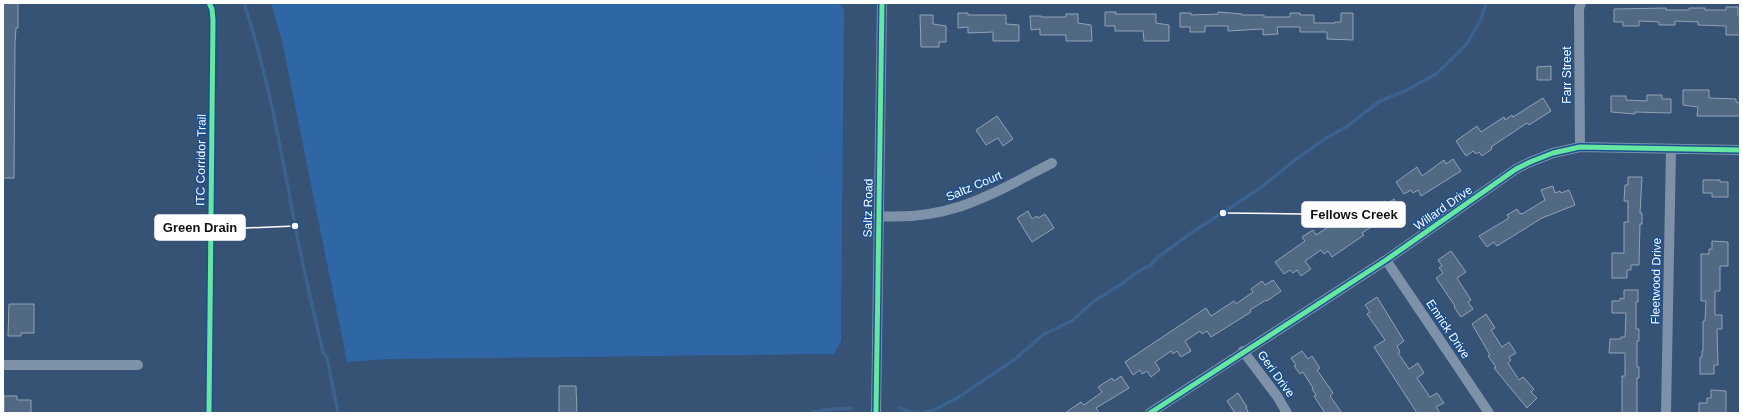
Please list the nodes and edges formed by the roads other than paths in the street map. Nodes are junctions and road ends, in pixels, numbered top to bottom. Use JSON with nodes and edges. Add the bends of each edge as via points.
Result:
{"nodes":[{"id":1,"x":882,"y":3,"type":"edge"},
{"id":2,"x":1581,"y":3,"type":"edge"},
{"id":3,"x":1580,"y":147,"type":"junction"},
{"id":4,"x":1671,"y":149,"type":"junction"},
{"id":5,"x":1740,"y":150,"type":"edge"},
{"id":6,"x":1052,"y":163,"type":"dead end"},
{"id":7,"x":878,"y":216,"type":"junction"},
{"id":8,"x":1386,"y":260,"type":"junction"},
{"id":9,"x":1243,"y":351,"type":"junction"},
{"id":10,"x":3,"y":365,"type":"edge"},
{"id":11,"x":138,"y":365,"type":"dead end"},
{"id":12,"x":876,"y":413,"type":"edge"},
{"id":13,"x":1150,"y":413,"type":"edge"},
{"id":14,"x":1287,"y":413,"type":"edge"},
{"id":15,"x":1489,"y":413,"type":"edge"},
{"id":16,"x":1666,"y":413,"type":"edge"}],
"edges":[{"from":1,"to":7,"type":"street","name":"Saltz Road"},
{"from":2,"to":3,"type":"street","name":"Farr Street"},
{"from":3,"to":4,"type":"street","name":"Willard Drive"},
{"from":3,"to":8,"type":"street","name":"Willard Drive","via":[[1530,162],[1516,170]]},
{"from":4,"to":5,"type":"street","name":"Willard Drive"},
{"from":4,"to":16,"type":"street","name":"Fleetwood Drive"},
{"from":6,"to":7,"type":"street","name":"Saltz Court","via":[[987,197],[952,210],[916,216]]},
{"from":7,"to":12,"type":"street","name":"Saltz Road"},
{"from":8,"to":9,"type":"street","name":"Willard Drive"},
{"from":8,"to":15,"type":"street","name":"Emrick Drive"},
{"from":9,"to":13,"type":"street","name":"Willard Drive"},
{"from":9,"to":14,"type":"street","name":"Geri Drive"},
{"from":10,"to":11,"type":"street"}]}
